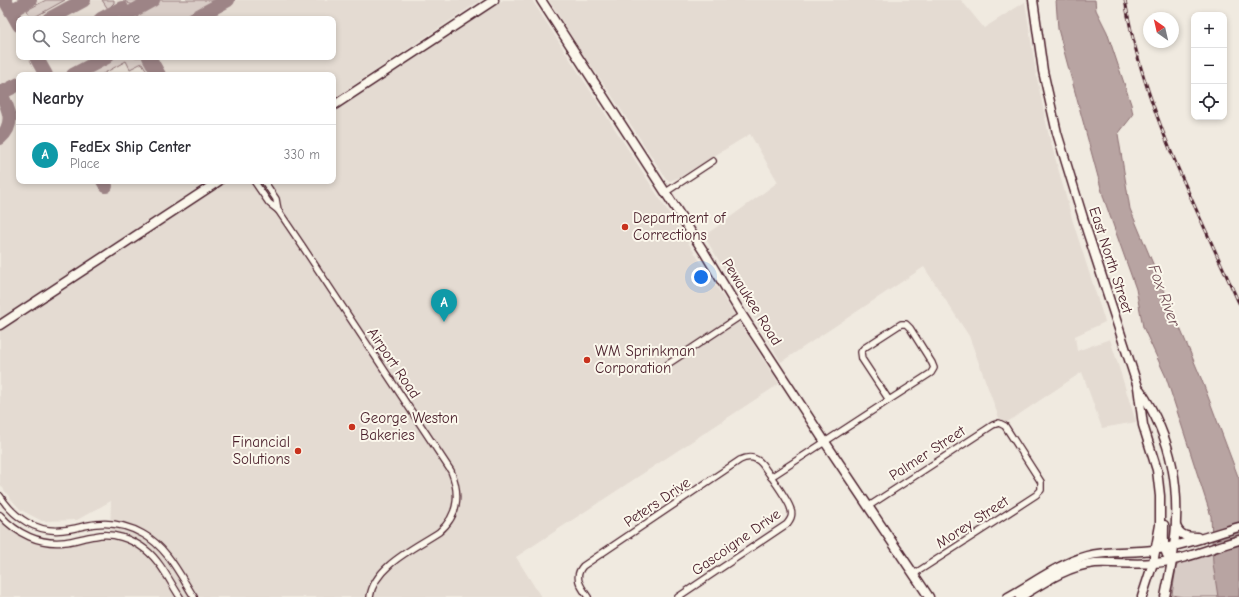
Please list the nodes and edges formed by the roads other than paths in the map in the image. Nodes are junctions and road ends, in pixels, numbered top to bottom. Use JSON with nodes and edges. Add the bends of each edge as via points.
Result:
{"nodes":[{"id":1,"x":494,"y":0,"type":"edge"},
{"id":2,"x":542,"y":0,"type":"edge"},
{"id":3,"x":1033,"y":0,"type":"edge"},
{"id":4,"x":336,"y":104,"type":"edge"},
{"id":5,"x":713,"y":161,"type":"dead end"},
{"id":6,"x":214,"y":184,"type":"edge"},
{"id":7,"x":256,"y":184,"type":"edge"},
{"id":8,"x":266,"y":184,"type":"edge"},
{"id":9,"x":666,"y":192,"type":"junction"},
{"id":10,"x":278,"y":210,"type":"junction"},
{"id":11,"x":742,"y":315,"type":"junction"},
{"id":12,"x":0,"y":325,"type":"edge"},
{"id":13,"x":668,"y":364,"type":"dead end"},
{"id":14,"x":1138,"y":387,"type":"junction"},
{"id":15,"x":889,"y":400,"type":"junction"},
{"id":16,"x":999,"y":423,"type":"joint"},
{"id":17,"x":825,"y":442,"type":"junction"},
{"id":18,"x":1153,"y":456,"type":"junction"},
{"id":19,"x":771,"y":477,"type":"junction"},
{"id":20,"x":0,"y":496,"type":"edge"},
{"id":21,"x":869,"y":506,"type":"junction"},
{"id":22,"x":0,"y":516,"type":"edge"},
{"id":23,"x":28,"y":524,"type":"junction"},
{"id":24,"x":100,"y":524,"type":"junction"},
{"id":25,"x":1176,"y":524,"type":"junction"},
{"id":26,"x":1239,"y":527,"type":"edge"},
{"id":27,"x":1239,"y":532,"type":"edge"},
{"id":28,"x":100,"y":535,"type":"junction"},
{"id":29,"x":29,"y":537,"type":"junction"},
{"id":30,"x":1239,"y":540,"type":"edge"},
{"id":31,"x":1206,"y":543,"type":"junction"},
{"id":32,"x":1169,"y":549,"type":"junction"},
{"id":33,"x":1156,"y":550,"type":"junction"},
{"id":34,"x":1171,"y":560,"type":"junction"},
{"id":35,"x":1153,"y":563,"type":"junction"},
{"id":36,"x":914,"y":574,"type":"junction"},
{"id":37,"x":182,"y":578,"type":"junction"},
{"id":38,"x":172,"y":584,"type":"junction"},
{"id":39,"x":180,"y":597,"type":"edge"},
{"id":40,"x":194,"y":597,"type":"edge"},
{"id":41,"x":370,"y":597,"type":"edge"},
{"id":42,"x":588,"y":597,"type":"edge"},
{"id":43,"x":678,"y":597,"type":"edge"},
{"id":44,"x":929,"y":597,"type":"edge"},
{"id":45,"x":1008,"y":597,"type":"edge"},
{"id":46,"x":1020,"y":597,"type":"edge"},
{"id":47,"x":1142,"y":597,"type":"edge"},
{"id":48,"x":1165,"y":597,"type":"edge"}],
"edges":[{"from":1,"to":4,"type":"main road"},
{"from":2,"to":9,"type":"main road","name":"Pewaukee Road"},
{"from":3,"to":14,"type":"main road","name":"East North Street","via":[[1043,71],[1059,140]]},
{"from":5,"to":9,"type":"street"},
{"from":6,"to":12,"type":"main road"},
{"from":7,"to":10,"type":"street","name":"Airport Road","via":[[269,203]]},
{"from":8,"to":10,"type":"street","name":"Airport Road","via":[[276,199]]},
{"from":9,"to":11,"type":"main road","name":"Pewaukee Road"},
{"from":10,"to":41,"type":"street","name":"Airport Road","via":[[451,471],[456,486],[456,504],[446,525],[384,569],[375,581]]},
{"from":11,"to":13,"type":"street"},
{"from":11,"to":17,"type":"main road","name":"Pewaukee Road"},
{"from":14,"to":18,"type":"main road","name":"East North Street","via":[[1143,425]]},
{"from":14,"to":25,"type":"main road","name":"East North Street","via":[[1158,420],[1171,462]]},
{"from":15,"to":15,"type":"street","via":[[862,359],[861,352],[897,326],[906,324],[934,368],[931,373]]},
{"from":15,"to":17,"type":"street"},
{"from":16,"to":21,"type":"street","name":"Palmer Street"},
{"from":16,"to":36,"type":"street","name":"Morey Street","via":[[1005,426],[1041,482],[1042,488],[1036,495]]},
{"from":17,"to":19,"type":"street"},
{"from":17,"to":21,"type":"main road","name":"Pewaukee Road"},
{"from":18,"to":32,"type":"main road","via":[[1161,472],[1165,495]]},
{"from":18,"to":33,"type":"main road","name":"East North Street","via":[[1160,496],[1160,525]]},
{"from":19,"to":42,"type":"street","name":"Peters Drive","via":[[757,459],[748,457],[740,460],[583,566],[578,573],[578,580]]},
{"from":19,"to":43,"type":"street","name":"Gascoigne Drive","via":[[791,508],[787,524]]},
{"from":20,"to":23,"type":"street","via":[[13,512]]},
{"from":21,"to":36,"type":"main road","name":"Pewaukee Road"},
{"from":22,"to":29,"type":"street"},
{"from":23,"to":24,"type":"street","via":[[54,531]]},
{"from":23,"to":29,"type":"street"},
{"from":24,"to":28,"type":"street"},
{"from":24,"to":37,"type":"street","via":[[118,524],[144,535],[161,548]]},
{"from":25,"to":31,"type":"main road","via":[[1182,535]]},
{"from":25,"to":32,"type":"main road","name":"East North Street"},
{"from":26,"to":31,"type":"main road"},
{"from":27,"to":31,"type":"main road"},
{"from":28,"to":29,"type":"street","via":[[58,542]]},
{"from":28,"to":38,"type":"street","via":[[121,537],[138,544],[149,552]]},
{"from":30,"to":31,"type":"main road"},
{"from":31,"to":32,"type":"main road"},
{"from":31,"to":34,"type":"main road"},
{"from":32,"to":33,"type":"main road"},
{"from":32,"to":34,"type":"main road"},
{"from":32,"to":35,"type":"main road"},
{"from":33,"to":35,"type":"main road","name":"East North Street"},
{"from":33,"to":45,"type":"main road","via":[[1106,552],[1086,556],[1059,567]]},
{"from":34,"to":35,"type":"main road"},
{"from":34,"to":48,"type":"main road"},
{"from":35,"to":46,"type":"main road","via":[[1083,565],[1065,571]]},
{"from":35,"to":47,"type":"main road","name":"East North Street"},
{"from":36,"to":44,"type":"main road","name":"Pewaukee Road"},
{"from":37,"to":38,"type":"street"},
{"from":37,"to":40,"type":"street"},
{"from":38,"to":39,"type":"street"}]}
